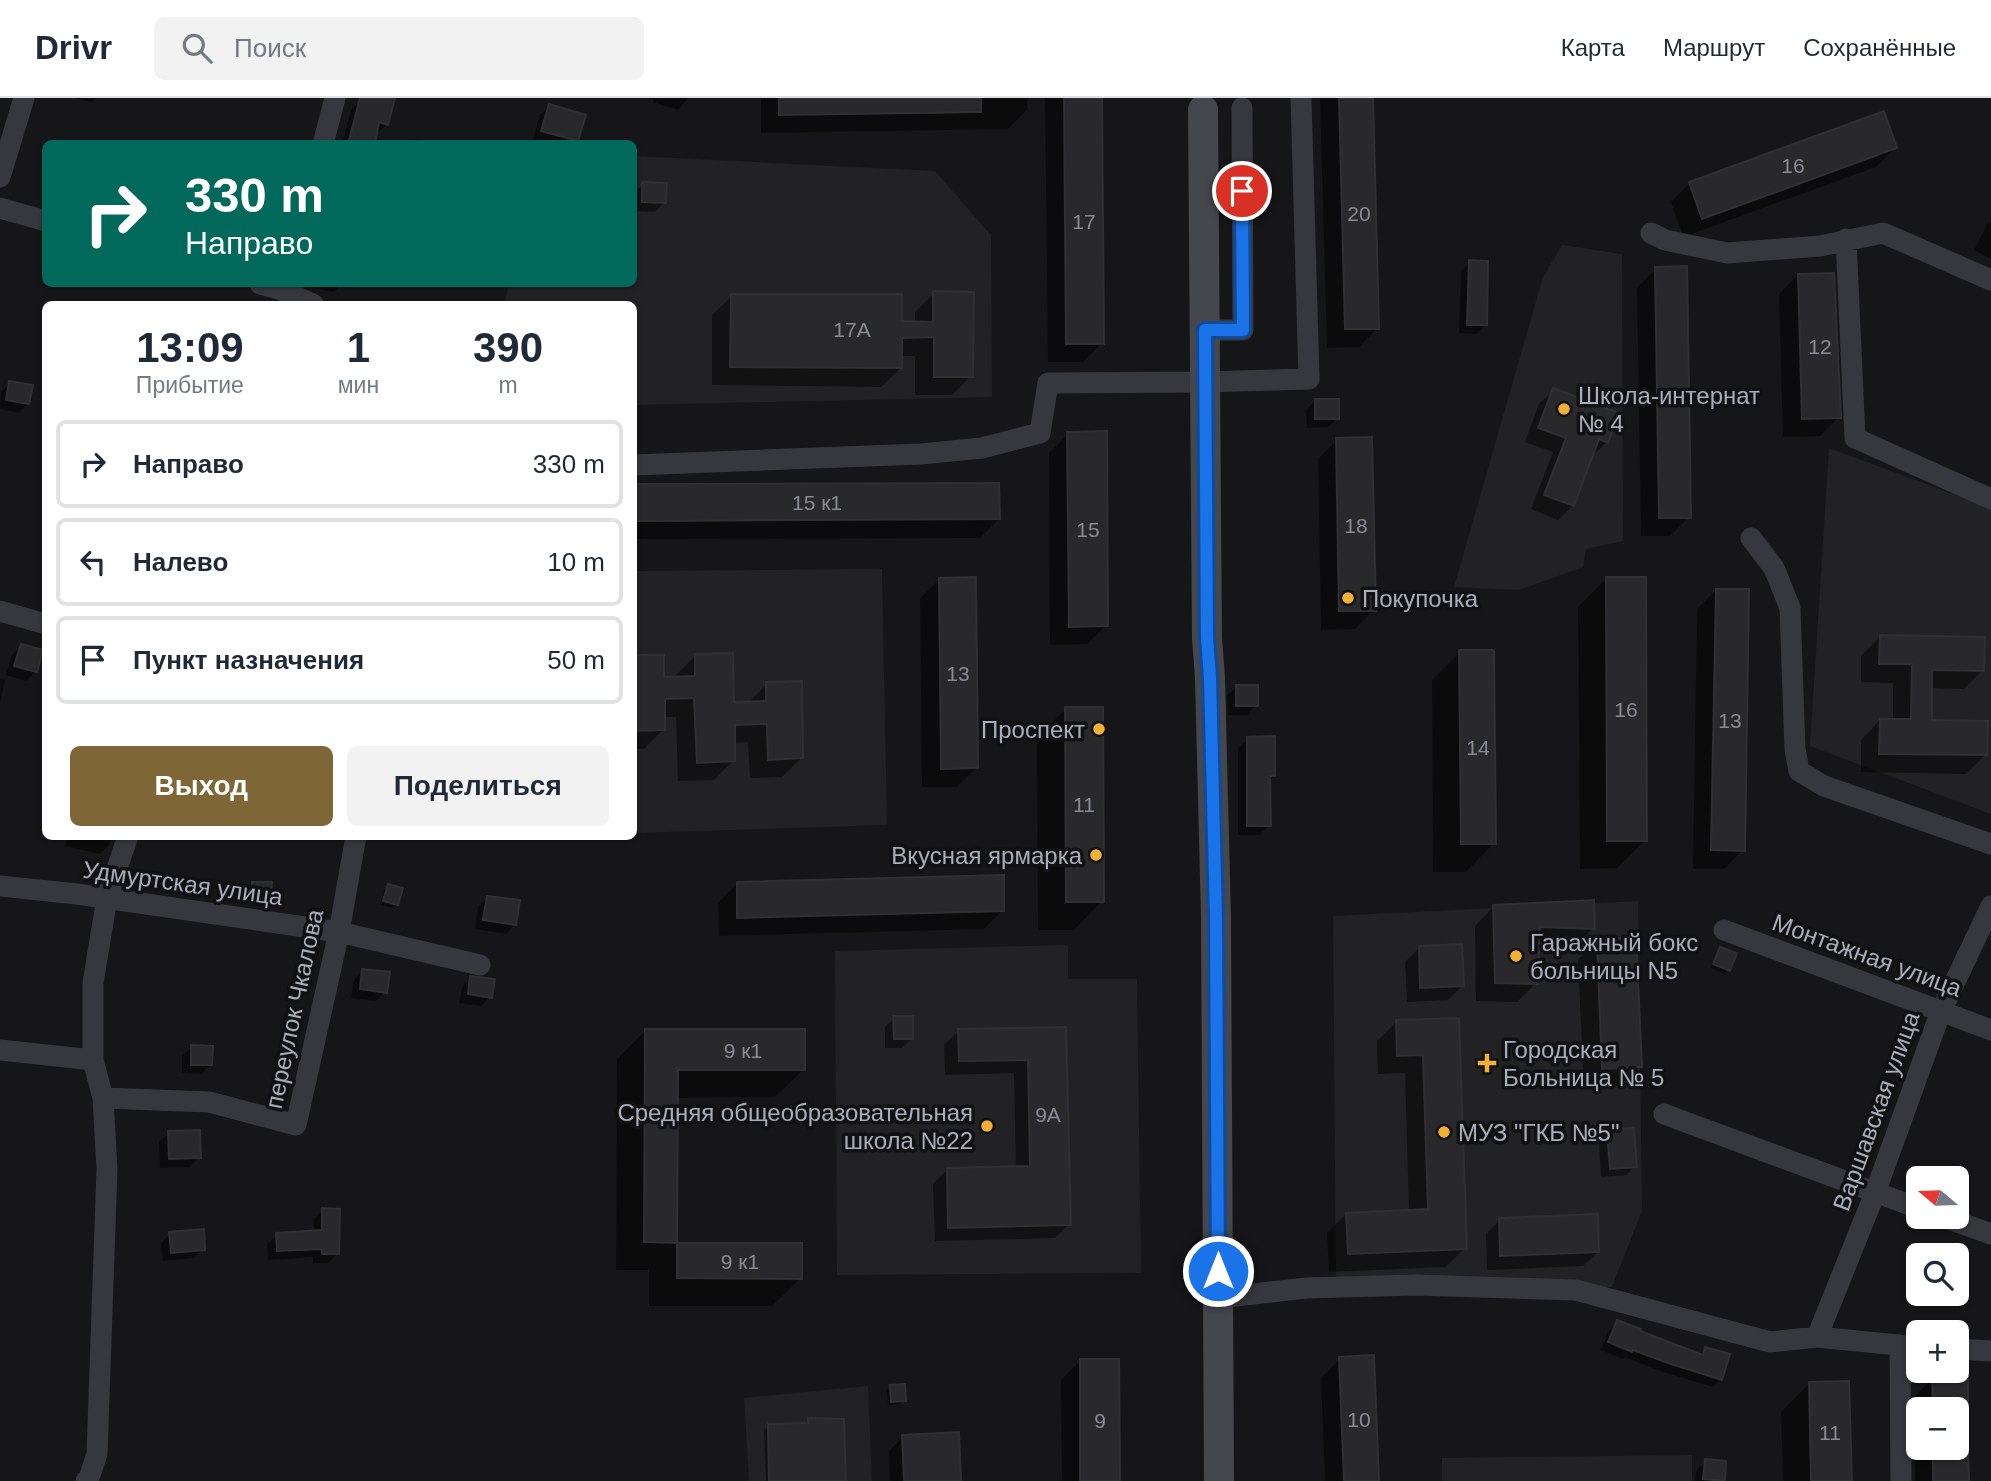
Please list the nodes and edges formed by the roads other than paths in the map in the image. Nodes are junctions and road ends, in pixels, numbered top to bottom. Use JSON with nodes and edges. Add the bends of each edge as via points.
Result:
{"nodes":[{"id":1,"x":24,"y":98,"type":"edge"},
{"id":2,"x":335,"y":98,"type":"edge"},
{"id":3,"x":1301,"y":98,"type":"edge"},
{"id":4,"x":1242,"y":103,"type":"edge"},
{"id":5,"x":1203,"y":110,"type":"joint"},
{"id":6,"x":324,"y":140,"type":"edge"},
{"id":7,"x":0,"y":177,"type":"edge"},
{"id":8,"x":0,"y":208,"type":"edge"},
{"id":9,"x":42,"y":220,"type":"edge"},
{"id":10,"x":1651,"y":233,"type":"dead end"},
{"id":11,"x":1846,"y":239,"type":"junction"},
{"id":12,"x":1991,"y":279,"type":"edge"},
{"id":13,"x":281,"y":293,"type":"edge"},
{"id":14,"x":304,"y":301,"type":"edge"},
{"id":15,"x":1205,"y":330,"type":"junction"},
{"id":16,"x":1205,"y":382,"type":"junction"},
{"id":17,"x":637,"y":465,"type":"edge"},
{"id":18,"x":1991,"y":499,"type":"edge"},
{"id":19,"x":1751,"y":538,"type":"dead end"},
{"id":20,"x":0,"y":611,"type":"edge"},
{"id":21,"x":42,"y":623,"type":"edge"},
{"id":22,"x":127,"y":840,"type":"edge"},
{"id":23,"x":355,"y":840,"type":"edge"},
{"id":24,"x":1991,"y":844,"type":"edge"},
{"id":25,"x":0,"y":887,"type":"edge"},
{"id":26,"x":107,"y":898,"type":"junction"},
{"id":27,"x":1991,"y":906,"type":"edge"},
{"id":28,"x":1724,"y":930,"type":"dead end"},
{"id":29,"x":338,"y":932,"type":"junction"},
{"id":30,"x":480,"y":965,"type":"dead end"},
{"id":31,"x":1941,"y":1011,"type":"junction"},
{"id":32,"x":1991,"y":1030,"type":"edge"},
{"id":33,"x":0,"y":1050,"type":"edge"},
{"id":34,"x":93,"y":1060,"type":"junction"},
{"id":35,"x":103,"y":1098,"type":"junction"},
{"id":36,"x":1664,"y":1114,"type":"dead end"},
{"id":37,"x":1875,"y":1193,"type":"junction"},
{"id":38,"x":1906,"y":1204,"type":"edge"},
{"id":39,"x":1969,"y":1226,"type":"edge"},
{"id":40,"x":1991,"y":1234,"type":"edge"},
{"id":41,"x":1218,"y":1298,"type":"junction"},
{"id":42,"x":1817,"y":1337,"type":"junction"},
{"id":43,"x":1906,"y":1346,"type":"edge"},
{"id":44,"x":1969,"y":1350,"type":"edge"},
{"id":45,"x":1991,"y":1351,"type":"edge"},
{"id":46,"x":1907,"y":1383,"type":"edge"},
{"id":47,"x":86,"y":1481,"type":"edge"},
{"id":48,"x":1219,"y":1481,"type":"edge"},
{"id":49,"x":1901,"y":1481,"type":"edge"}],
"edges":[{"from":1,"to":7,"type":"street"},
{"from":2,"to":6,"type":"street"},
{"from":3,"to":16,"type":"street","via":[[1309,379]]},
{"from":4,"to":5,"type":"street"},
{"from":4,"to":15,"type":"street","via":[[1243,330]]},
{"from":5,"to":15,"type":"street"},
{"from":8,"to":9,"type":"street"},
{"from":10,"to":11,"type":"street","via":[[1727,253],[1821,246]]},
{"from":11,"to":12,"type":"street","via":[[1883,233]]},
{"from":11,"to":18,"type":"street","via":[[1855,438]]},
{"from":13,"to":14,"type":"street"},
{"from":15,"to":16,"type":"street"},
{"from":16,"to":17,"type":"street","via":[[1048,383],[1040,433],[982,448]]},
{"from":16,"to":41,"type":"street"},
{"from":19,"to":24,"type":"street","via":[[1774,568],[1790,608],[1795,748],[1800,771],[1824,786]]},
{"from":20,"to":21,"type":"street"},
{"from":22,"to":26,"type":"street"},
{"from":23,"to":29,"type":"street","name":"переулок Чкалова"},
{"from":25,"to":26,"type":"street","name":"Удмуртская улица"},
{"from":26,"to":29,"type":"street","name":"Удмуртская улица"},
{"from":26,"to":34,"type":"street","via":[[93,983]]},
{"from":27,"to":31,"type":"street","name":"Варшавская улица"},
{"from":28,"to":31,"type":"street","name":"Монтажная улица"},
{"from":29,"to":30,"type":"street","name":"Удмуртская улица"},
{"from":29,"to":35,"type":"street","name":"переулок Чкалова","via":[[296,1125],[209,1102]]},
{"from":31,"to":32,"type":"street","name":"Монтажная улица"},
{"from":31,"to":37,"type":"street","name":"Варшавская улица"},
{"from":33,"to":34,"type":"street"},
{"from":34,"to":35,"type":"street"},
{"from":35,"to":47,"type":"street","via":[[107,1169],[97,1454]]},
{"from":36,"to":37,"type":"street"},
{"from":37,"to":38,"type":"street"},
{"from":37,"to":42,"type":"street","name":"Варшавская улица"},
{"from":39,"to":40,"type":"street"},
{"from":41,"to":42,"type":"street","via":[[1306,1288],[1416,1285],[1576,1290],[1770,1342]]},
{"from":41,"to":48,"type":"street"},
{"from":42,"to":43,"type":"street"},
{"from":44,"to":45,"type":"street"},
{"from":46,"to":49,"type":"street"}]}
